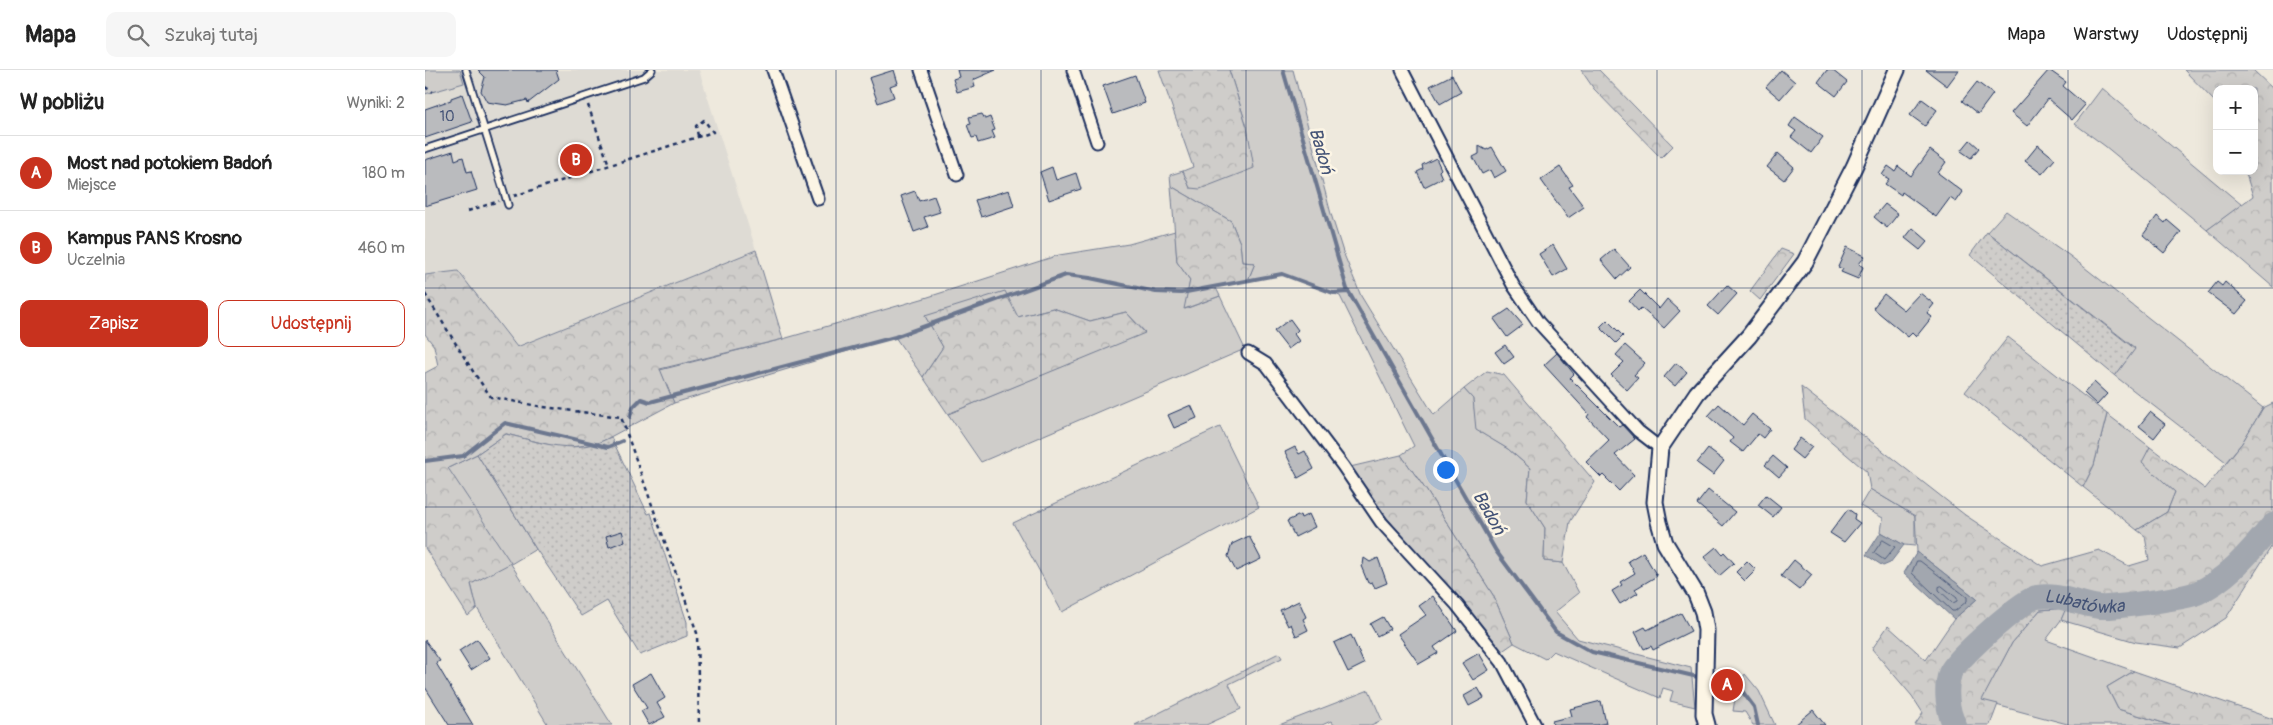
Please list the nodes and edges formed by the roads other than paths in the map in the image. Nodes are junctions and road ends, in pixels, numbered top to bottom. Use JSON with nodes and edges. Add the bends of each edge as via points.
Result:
{"nodes":[{"id":1,"x":466,"y":70,"type":"edge"},
{"id":2,"x":653,"y":70,"type":"edge"},
{"id":3,"x":773,"y":70,"type":"edge"},
{"id":4,"x":921,"y":70,"type":"edge"},
{"id":5,"x":1073,"y":70,"type":"edge"},
{"id":6,"x":1402,"y":70,"type":"edge"},
{"id":7,"x":1897,"y":70,"type":"edge"},
{"id":8,"x":484,"y":129,"type":"junction"},
{"id":9,"x":1097,"y":142,"type":"dead end"},
{"id":10,"x":425,"y":149,"type":"edge"},
{"id":11,"x":957,"y":175,"type":"dead end"},
{"id":12,"x":817,"y":199,"type":"dead end"},
{"id":13,"x":507,"y":202,"type":"road end"},
{"id":14,"x":1248,"y":353,"type":"dead end"},
{"id":15,"x":1660,"y":448,"type":"junction"},
{"id":16,"x":1535,"y":725,"type":"edge"},
{"id":17,"x":1707,"y":725,"type":"edge"}],
"edges":[{"from":1,"to":8,"type":"lane"},
{"from":2,"to":8,"type":"lane","via":[[644,77]]},
{"from":3,"to":12,"type":"street"},
{"from":4,"to":11,"type":"street"},
{"from":5,"to":9,"type":"street"},
{"from":6,"to":15,"type":"street","via":[[1529,310],[1638,431]]},
{"from":7,"to":15,"type":"street","via":[[1854,166],[1805,262],[1749,336],[1697,393]]},
{"from":8,"to":10,"type":"lane"},
{"from":8,"to":13,"type":"lane"},
{"from":14,"to":16,"type":"street","via":[[1266,364],[1381,522],[1457,605],[1502,662]]},
{"from":15,"to":17,"type":"street","via":[[1655,502],[1658,518],[1665,543],[1696,594],[1703,612],[1706,630],[1704,714]]}]}
